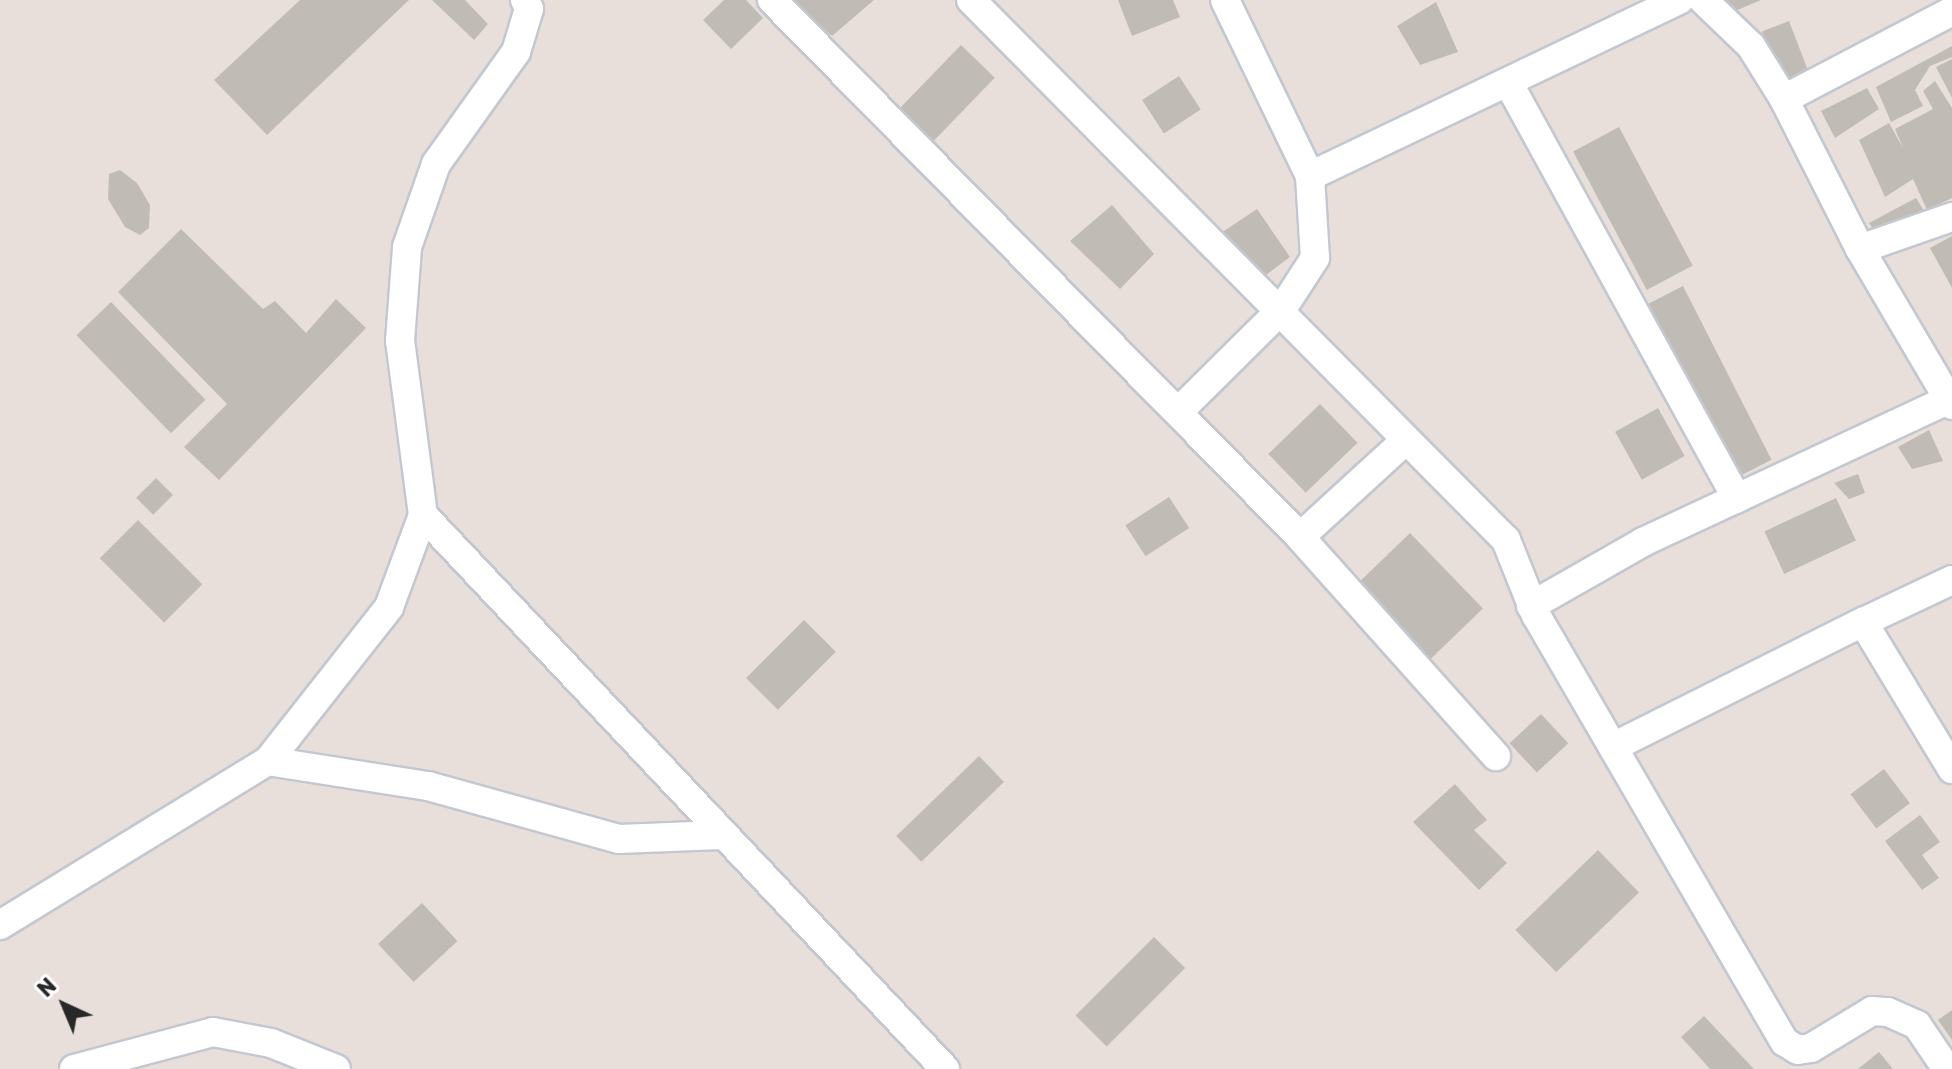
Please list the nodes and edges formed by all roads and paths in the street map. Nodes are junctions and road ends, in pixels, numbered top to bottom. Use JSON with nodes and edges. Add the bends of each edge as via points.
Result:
{"nodes":[{"id":1,"x":525,"y":0,"type":"edge"},
{"id":2,"x":772,"y":0,"type":"edge"},
{"id":3,"x":971,"y":0,"type":"edge"},
{"id":4,"x":1225,"y":0,"type":"edge"},
{"id":5,"x":1679,"y":0,"type":"edge"},
{"id":6,"x":1703,"y":0,"type":"edge"},
{"id":7,"x":1952,"y":11,"type":"edge"},
{"id":8,"x":1509,"y":84,"type":"junction"},
{"id":9,"x":1784,"y":99,"type":"junction"},
{"id":10,"x":1310,"y":176,"type":"junction"},
{"id":11,"x":1952,"y":217,"type":"edge"},
{"id":12,"x":1860,"y":249,"type":"junction"},
{"id":13,"x":1282,"y":309,"type":"junction"},
{"id":14,"x":1951,"y":401,"type":"edge"},
{"id":15,"x":1178,"y":412,"type":"junction"},
{"id":16,"x":1406,"y":440,"type":"junction"},
{"id":17,"x":1737,"y":498,"type":"junction"},
{"id":18,"x":423,"y":515,"type":"junction"},
{"id":19,"x":1300,"y":537,"type":"junction"},
{"id":20,"x":1952,"y":580,"type":"edge"},
{"id":21,"x":1531,"y":606,"type":"junction"},
{"id":22,"x":1863,"y":622,"type":"junction"},
{"id":23,"x":1613,"y":747,"type":"junction"},
{"id":24,"x":1496,"y":756,"type":"dead end"},
{"id":25,"x":268,"y":761,"type":"junction"},
{"id":26,"x":1952,"y":769,"type":"edge"},
{"id":27,"x":721,"y":835,"type":"junction"},
{"id":28,"x":0,"y":925,"type":"edge"},
{"id":29,"x":74,"y":1069,"type":"edge"},
{"id":30,"x":336,"y":1069,"type":"edge"},
{"id":31,"x":945,"y":1069,"type":"edge"},
{"id":32,"x":1947,"y":1069,"type":"edge"}],
"edges":[{"from":1,"to":18,"type":"street","via":[[529,9],[516,52],[436,164],[407,247],[400,341]]},
{"from":2,"to":15,"type":"street"},
{"from":3,"to":13,"type":"street"},
{"from":4,"to":10,"type":"street"},
{"from":5,"to":8,"type":"street"},
{"from":6,"to":9,"type":"street","via":[[1751,46]]},
{"from":7,"to":9,"type":"street"},
{"from":8,"to":10,"type":"street"},
{"from":8,"to":17,"type":"street"},
{"from":9,"to":12,"type":"street"},
{"from":10,"to":13,"type":"street","via":[[1315,258]]},
{"from":11,"to":12,"type":"street"},
{"from":12,"to":14,"type":"street"},
{"from":13,"to":15,"type":"street"},
{"from":13,"to":16,"type":"street"},
{"from":14,"to":17,"type":"street"},
{"from":15,"to":19,"type":"street"},
{"from":16,"to":19,"type":"street"},
{"from":16,"to":21,"type":"street","via":[[1506,540]]},
{"from":17,"to":21,"type":"street"},
{"from":18,"to":25,"type":"street","via":[[389,607]]},
{"from":18,"to":27,"type":"street"},
{"from":19,"to":24,"type":"street"},
{"from":20,"to":22,"type":"street"},
{"from":21,"to":23,"type":"street"},
{"from":22,"to":23,"type":"street"},
{"from":22,"to":26,"type":"street"},
{"from":23,"to":32,"type":"street","via":[[1785,1042],[1811,1048],[1872,1011],[1888,1012],[1917,1025]]},
{"from":25,"to":27,"type":"street","via":[[428,786],[619,839]]},
{"from":25,"to":28,"type":"street"},
{"from":27,"to":31,"type":"street"},
{"from":29,"to":30,"type":"street","via":[[213,1032],[271,1043]]}]}
